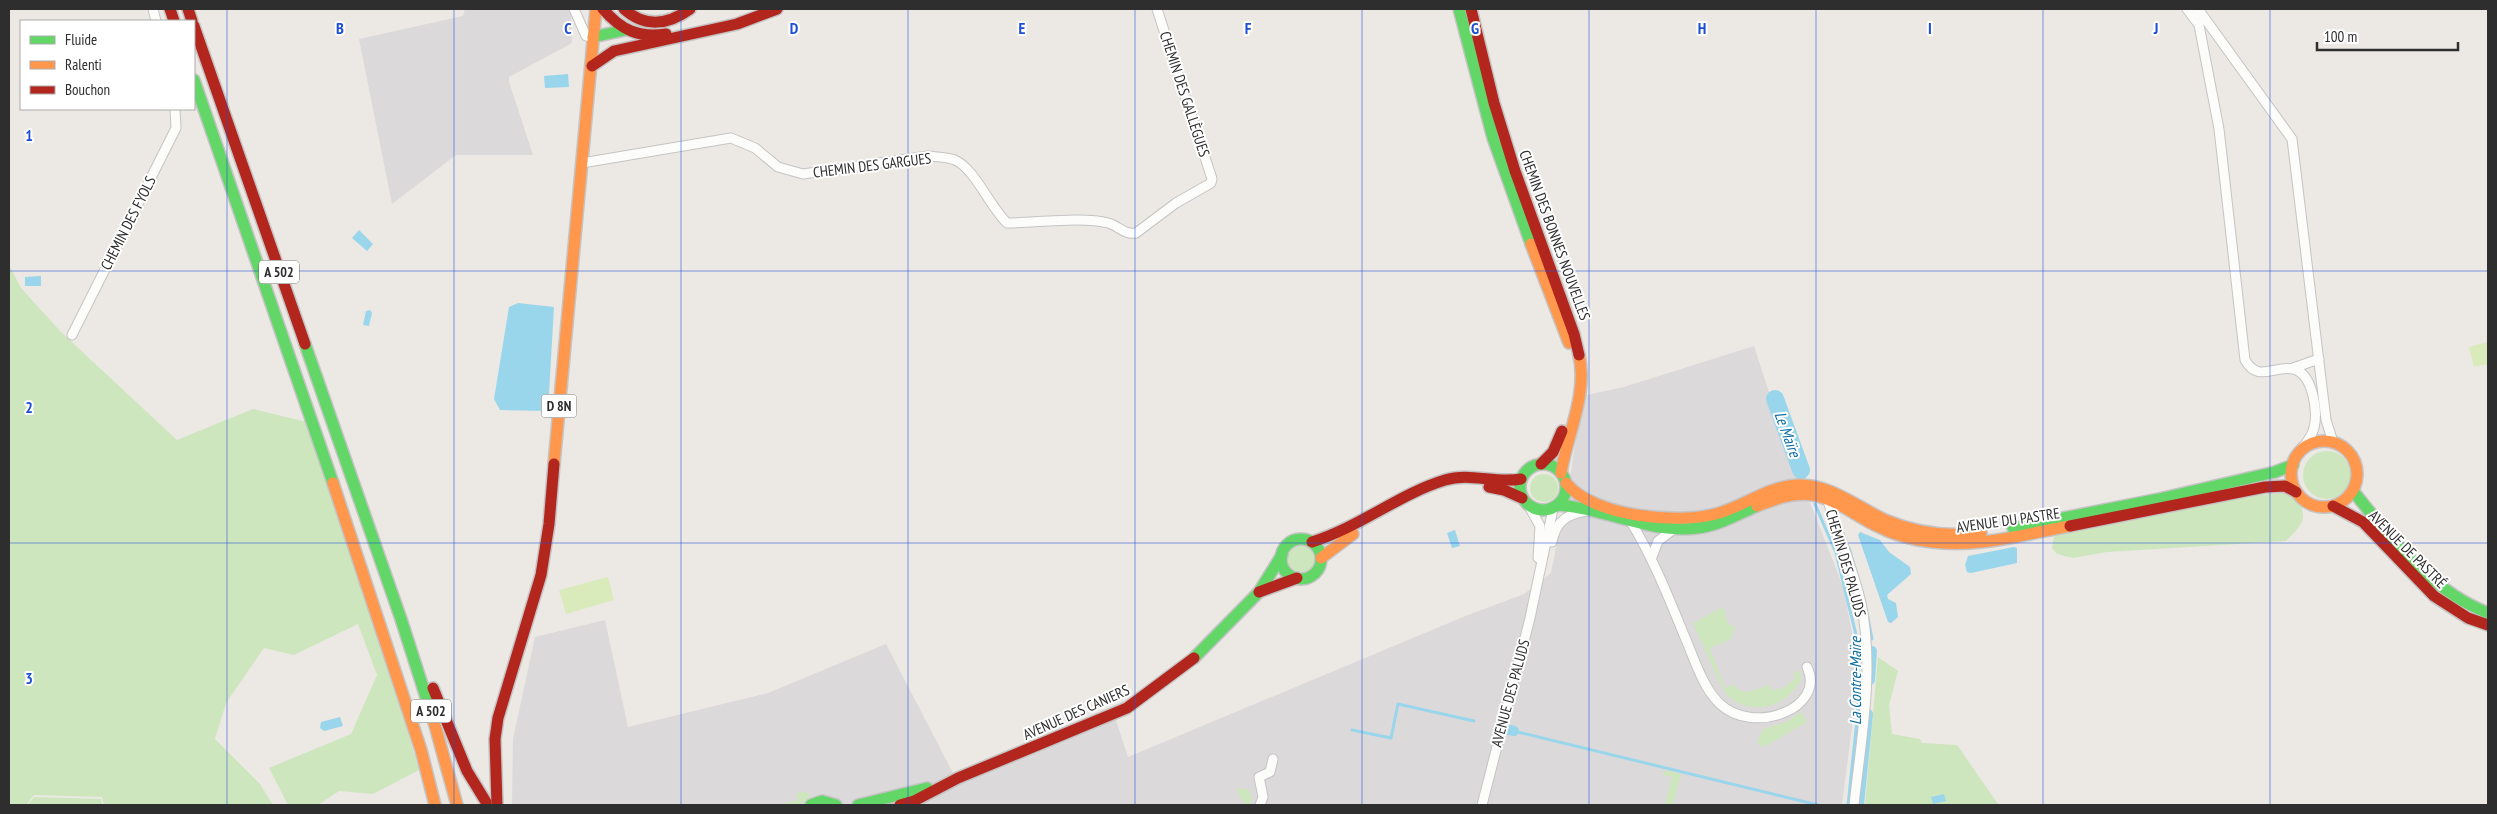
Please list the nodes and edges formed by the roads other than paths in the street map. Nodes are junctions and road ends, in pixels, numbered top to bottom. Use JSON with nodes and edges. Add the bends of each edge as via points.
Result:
{"nodes":[{"id":1,"x":574,"y":9,"type":"edge"},
{"id":2,"x":596,"y":9,"type":"edge"},
{"id":3,"x":603,"y":9,"type":"edge"},
{"id":4,"x":624,"y":9,"type":"edge"},
{"id":5,"x":690,"y":9,"type":"edge"},
{"id":6,"x":755,"y":9,"type":"edge"},
{"id":7,"x":776,"y":9,"type":"edge"},
{"id":8,"x":1157,"y":9,"type":"edge"},
{"id":9,"x":1459,"y":9,"type":"edge"},
{"id":10,"x":1471,"y":9,"type":"edge"},
{"id":11,"x":2187,"y":9,"type":"edge"},
{"id":12,"x":2198,"y":9,"type":"edge"},
{"id":13,"x":195,"y":29,"type":"edge"},
{"id":14,"x":625,"y":30,"type":"junction"},
{"id":15,"x":593,"y":37,"type":"junction"},
{"id":16,"x":614,"y":51,"type":"junction"},
{"id":17,"x":592,"y":66,"type":"junction"},
{"id":18,"x":195,"y":83,"type":"edge"},
{"id":19,"x":175,"y":110,"type":"edge"},
{"id":20,"x":582,"y":163,"type":"junction"},
{"id":21,"x":1212,"y":179,"type":"joint"},
{"id":22,"x":72,"y":335,"type":"dead end"},
{"id":23,"x":2319,"y":359,"type":"junction"},
{"id":24,"x":2293,"y":368,"type":"junction"},
{"id":25,"x":2333,"y":442,"type":"junction"},
{"id":26,"x":2300,"y":452,"type":"junction"},
{"id":27,"x":1541,"y":464,"type":"junction"},
{"id":28,"x":2293,"y":464,"type":"junction"},
{"id":29,"x":1564,"y":478,"type":"junction"},
{"id":30,"x":1521,"y":479,"type":"junction"},
{"id":31,"x":2353,"y":491,"type":"junction"},
{"id":32,"x":2296,"y":492,"type":"junction"},
{"id":33,"x":1522,"y":498,"type":"junction"},
{"id":34,"x":1828,"y":500,"type":"junction"},
{"id":35,"x":2333,"y":506,"type":"junction"},
{"id":36,"x":1555,"y":507,"type":"junction"},
{"id":37,"x":1530,"y":508,"type":"junction"},
{"id":38,"x":1592,"y":510,"type":"junction"},
{"id":39,"x":1631,"y":522,"type":"junction"},
{"id":40,"x":1674,"y":529,"type":"junction"},
{"id":41,"x":1312,"y":542,"type":"junction"},
{"id":42,"x":1282,"y":555,"type":"junction"},
{"id":43,"x":1652,"y":557,"type":"junction"},
{"id":44,"x":1321,"y":558,"type":"junction"},
{"id":45,"x":1297,"y":578,"type":"junction"},
{"id":46,"x":1539,"y":581,"type":"junction"},
{"id":47,"x":1259,"y":592,"type":"junction"},
{"id":48,"x":2488,"y":614,"type":"edge"},
{"id":49,"x":401,"y":619,"type":"junction"},
{"id":50,"x":2488,"y":625,"type":"edge"},
{"id":51,"x":1807,"y":666,"type":"dead end"},
{"id":52,"x":495,"y":739,"type":"junction"},
{"id":53,"x":1273,"y":758,"type":"dead end"},
{"id":54,"x":958,"y":778,"type":"junction"},
{"id":55,"x":491,"y":803,"type":"edge"},
{"id":56,"x":435,"y":805,"type":"edge"},
{"id":57,"x":457,"y":805,"type":"edge"},
{"id":58,"x":502,"y":805,"type":"edge"},
{"id":59,"x":811,"y":805,"type":"edge"},
{"id":60,"x":836,"y":805,"type":"edge"},
{"id":61,"x":848,"y":805,"type":"edge"},
{"id":62,"x":858,"y":805,"type":"edge"},
{"id":63,"x":900,"y":805,"type":"edge"},
{"id":64,"x":1260,"y":805,"type":"edge"},
{"id":65,"x":1482,"y":805,"type":"edge"},
{"id":66,"x":1854,"y":805,"type":"edge"}],
"edges":[{"from":1,"to":15,"type":"street","via":[[586,36]]},
{"from":2,"to":15,"type":"main road","number":"D 8N"},
{"from":3,"to":14,"type":"main road"},
{"from":4,"to":5,"type":"main road","via":[[636,19],[654,23],[672,21]]},
{"from":6,"to":14,"type":"main road","via":[[739,16],[660,35],[642,36]]},
{"from":7,"to":16,"type":"main road","via":[[737,24]]},
{"from":8,"to":21,"type":"street","name":"CHEMIN DES GALLÈGUES"},
{"from":9,"to":27,"type":"main road","name":"CHEMIN DES BONNES NOUVELLES","via":[[1493,138],[1556,316],[1567,336],[1574,368],[1571,403],[1558,445]]},
{"from":10,"to":29,"type":"main road","name":"CHEMIN DES BONNES NOUVELLES","via":[[1515,171],[1574,334],[1582,368],[1579,405],[1565,448]]},
{"from":11,"to":24,"type":"street","via":[[2199,25],[2219,129],[2245,360],[2256,372]]},
{"from":12,"to":23,"type":"street","via":[[2292,139]]},
{"from":13,"to":49,"type":"main road","number":"A 502"},
{"from":14,"to":15,"type":"main road"},
{"from":15,"to":16,"type":"main road"},
{"from":15,"to":17,"type":"main road","number":"D 8N"},
{"from":16,"to":17,"type":"main road"},
{"from":17,"to":20,"type":"main road","number":"D 8N"},
{"from":18,"to":56,"type":"main road","number":"A 502","via":[[365,576],[422,750]]},
{"from":19,"to":22,"type":"street","name":"CHEMIN DES FYOLS","via":[[176,128]]},
{"from":20,"to":21,"type":"street","name":"CHEMIN DES GARGUES","via":[[731,138],[755,148],[778,167],[803,174],[928,156],[943,157],[965,167],[1007,223],[1100,222],[1109,223],[1129,234],[1136,233],[1211,183]]},
{"from":20,"to":52,"type":"main road","number":"D 8N","via":[[549,524],[541,575],[504,693]]},
{"from":23,"to":24,"type":"street"},
{"from":23,"to":25,"type":"street","via":[[2326,420]]},
{"from":24,"to":26,"type":"street","via":[[2310,381],[2314,407],[2314,429]]},
{"from":25,"to":26,"type":"main road","via":[[2314,442]]},
{"from":25,"to":31,"type":"main road","via":[[2347,450],[2355,461],[2357,480]]},
{"from":26,"to":28,"type":"main road"},
{"from":27,"to":29,"type":"main road","via":[[1552,466]]},
{"from":27,"to":30,"type":"main road","via":[[1529,469]]},
{"from":28,"to":29,"type":"main road","name":"AVENUE DU PASTRE","via":[[2275,472],[2159,499],[1967,535],[1926,533],[1903,527],[1830,492],[1802,485],[1780,488],[1721,512],[1687,520],[1650,518],[1577,495]]},
{"from":28,"to":32,"type":"main road","via":[[2292,481]]},
{"from":29,"to":36,"type":"main road","via":[[1565,496]]},
{"from":30,"to":33,"type":"main road"},
{"from":30,"to":41,"type":"main road","via":[[1509,482],[1472,475],[1444,480],[1345,531]]},
{"from":31,"to":35,"type":"main road"},
{"from":31,"to":48,"type":"main road","name":"AVENUE DE PASTRÉ","via":[[2417,565],[2446,591]]},
{"from":32,"to":34,"type":"main road","name":"AVENUE DU PASTRE","via":[[2285,486],[2265,487],[1963,545],[1918,540],[1886,531]]},
{"from":32,"to":35,"type":"main road","via":[[2311,505],[2320,508]]},
{"from":33,"to":37,"type":"main road"},
{"from":33,"to":44,"type":"main road","via":[[1504,490],[1470,483],[1444,488],[1348,536]]},
{"from":34,"to":40,"type":"main road","name":"AVENUE DU PASTRE","via":[[1813,495],[1785,496],[1716,524]]},
{"from":34,"to":66,"type":"street","name":"CHEMIN DES PALUDS","via":[[1860,602],[1866,647],[1867,688]]},
{"from":35,"to":50,"type":"main road","name":"AVENUE DE PASTRÉ","via":[[2362,521],[2434,598],[2466,617]]},
{"from":36,"to":37,"type":"main road","via":[[1540,511]]},
{"from":36,"to":38,"type":"main road","name":"AVENUE DU PASTRE","via":[[1574,505]]},
{"from":36,"to":46,"type":"street","name":"AVENUE DES PALUDS"},
{"from":37,"to":46,"type":"street","name":"AVENUE DES PALUDS","via":[[1540,526]]},
{"from":38,"to":39,"type":"main road","name":"AVENUE DU PASTRE"},
{"from":38,"to":46,"type":"street","name":"AVENUE DES PALUDS","via":[[1568,515],[1559,523]]},
{"from":39,"to":40,"type":"main road","name":"AVENUE DU PASTRE"},
{"from":39,"to":43,"type":"street"},
{"from":40,"to":43,"type":"street","via":[[1658,542]]},
{"from":41,"to":42,"type":"main road","via":[[1306,539],[1292,541]]},
{"from":41,"to":44,"type":"main road","via":[[1319,548]]},
{"from":42,"to":45,"type":"main road","via":[[1283,567]]},
{"from":42,"to":47,"type":"main road","name":"AVENUE DES CANIERS"},
{"from":43,"to":51,"type":"street","via":[[1709,691],[1732,714],[1751,719],[1772,718],[1787,711],[1809,691],[1811,679]]},
{"from":44,"to":45,"type":"main road","via":[[1314,574]]},
{"from":45,"to":47,"type":"main road","name":"AVENUE DES CANIERS"},
{"from":46,"to":65,"type":"street","name":"AVENUE DES PALUDS"},
{"from":47,"to":54,"type":"main road","name":"AVENUE DES CANIERS","via":[[1190,662],[1127,708]]},
{"from":49,"to":55,"type":"main road","via":[[417,649],[467,771]]},
{"from":49,"to":57,"type":"main road","number":"A 502"},
{"from":52,"to":55,"type":"main road","number":"D 8N"},
{"from":52,"to":58,"type":"main road","number":"D 8N"},
{"from":53,"to":64,"type":"street","via":[[1270,772],[1259,777]]},
{"from":54,"to":62,"type":"main road","name":"AVENUE DES CANIERS"},
{"from":54,"to":63,"type":"main road","name":"AVENUE DES CANIERS"},
{"from":59,"to":60,"type":"main road","via":[[822,801]]},
{"from":60,"to":61,"type":"main road"}]}
